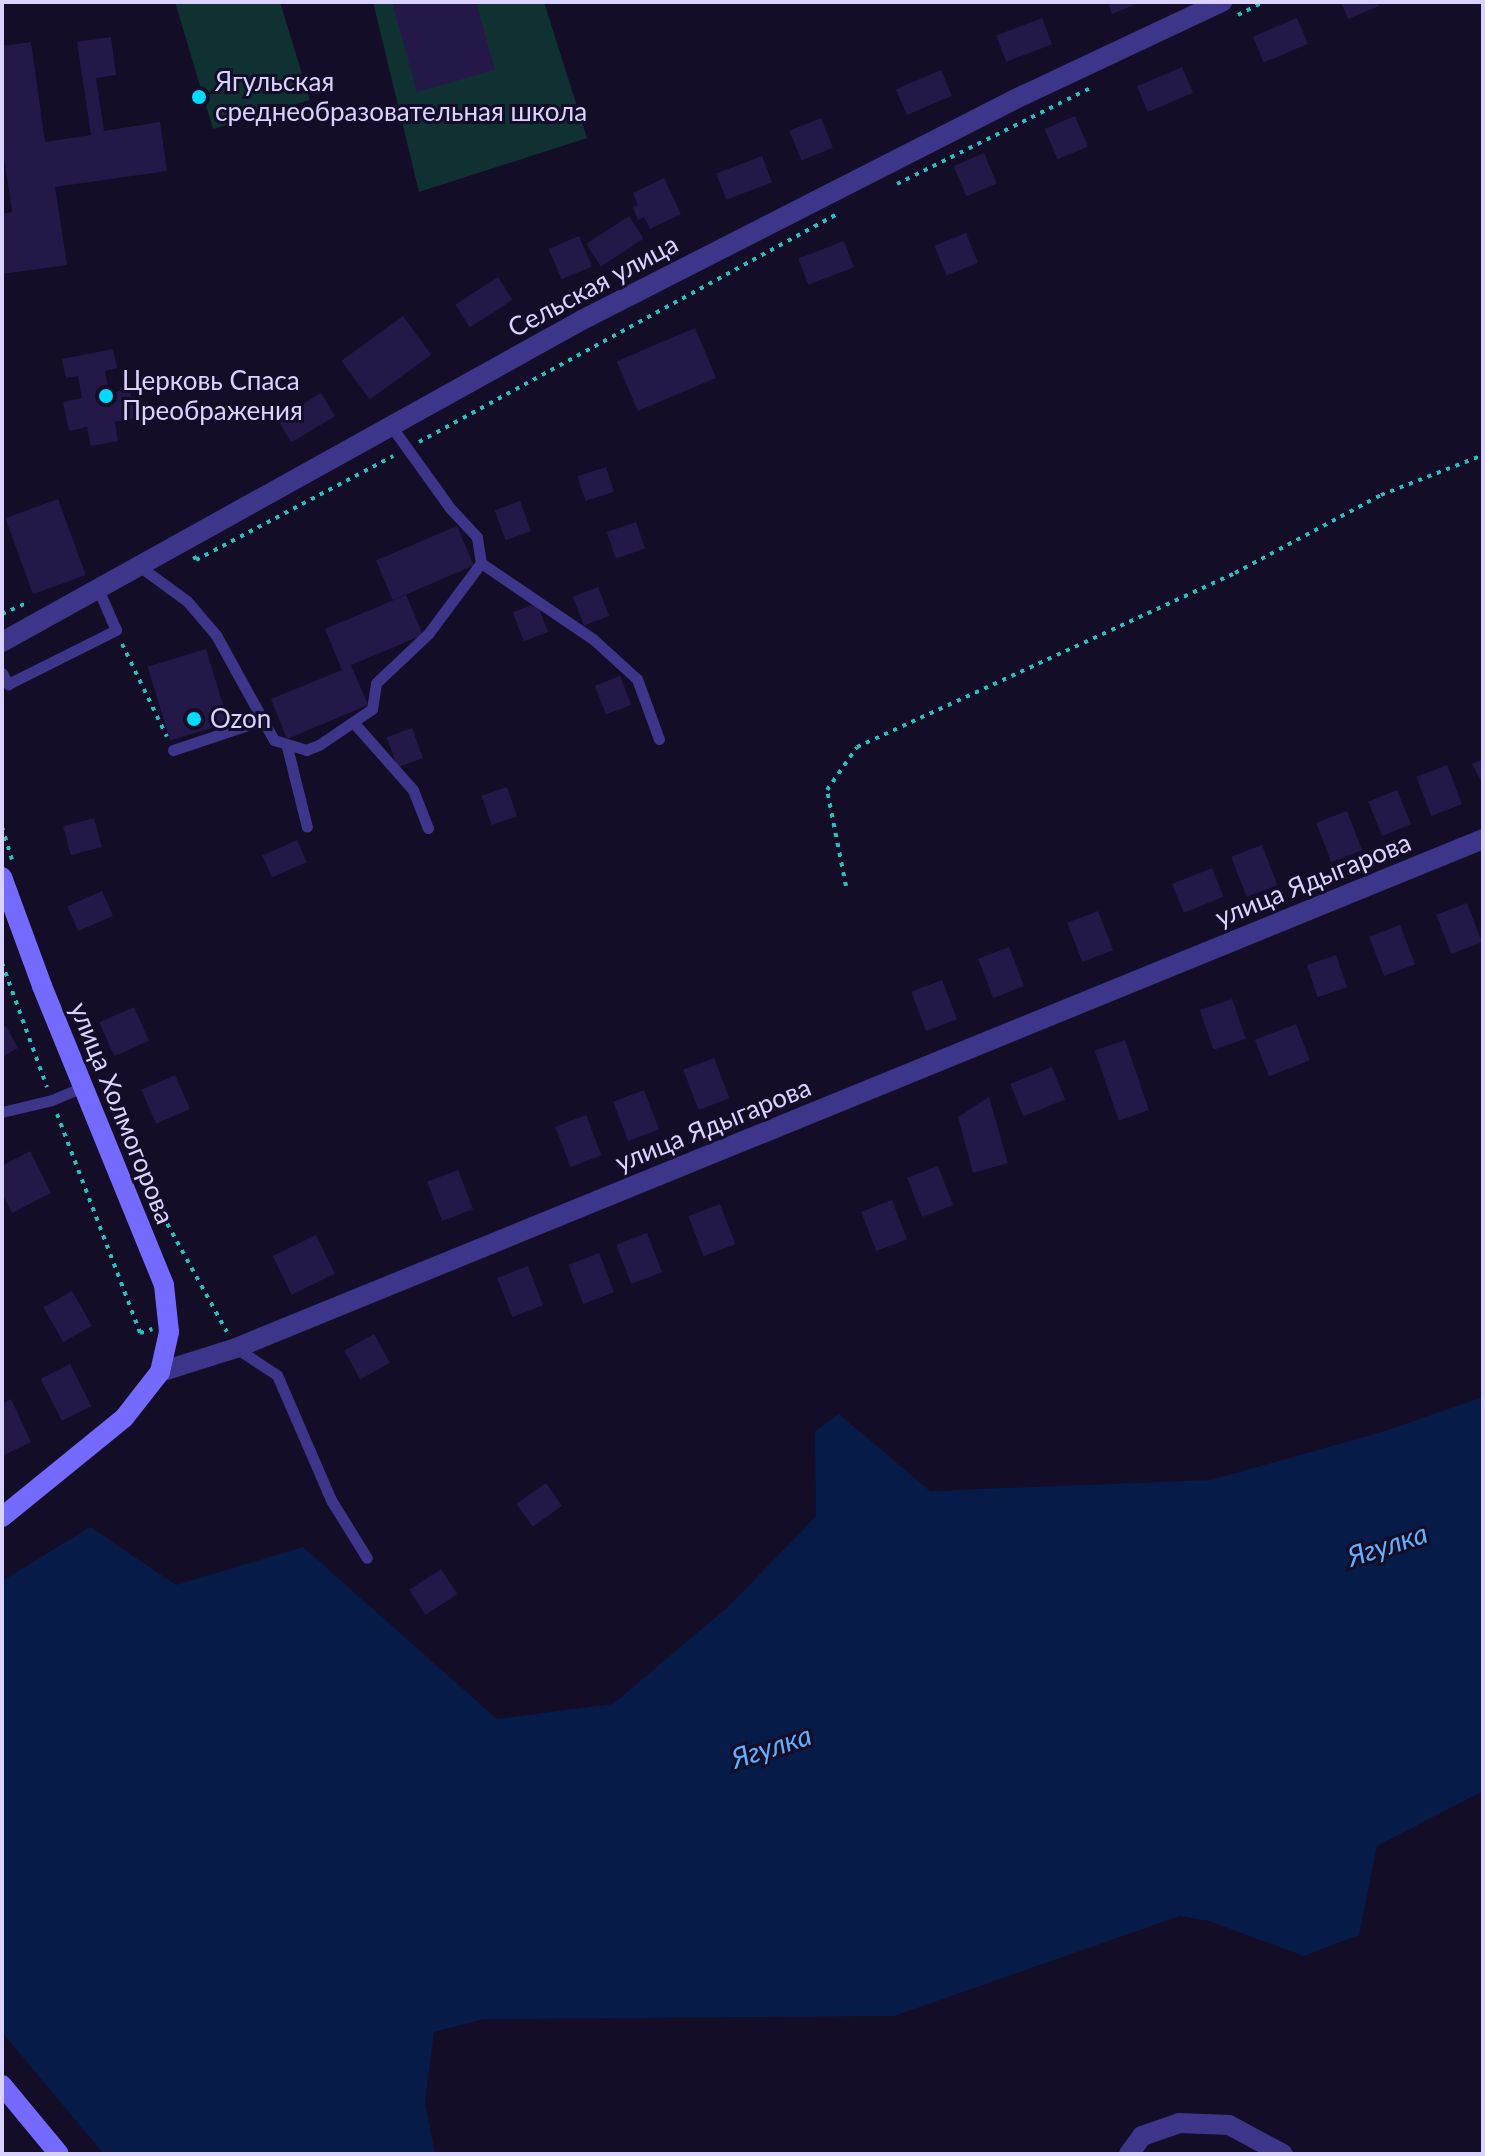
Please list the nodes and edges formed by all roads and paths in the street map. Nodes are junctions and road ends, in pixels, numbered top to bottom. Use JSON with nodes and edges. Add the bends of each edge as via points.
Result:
{"nodes":[{"id":1,"x":1264,"y":2,"type":"edge"},
{"id":2,"x":1228,"y":10,"type":"edge"},
{"id":3,"x":1091,"y":88,"type":"dead end"},
{"id":4,"x":893,"y":186,"type":"dead end"},
{"id":5,"x":837,"y":215,"type":"dead end"},
{"id":6,"x":391,"y":426,"type":"junction"},
{"id":7,"x":407,"y":448,"type":"junction"},
{"id":8,"x":1483,"y":455,"type":"edge"},
{"id":9,"x":186,"y":540,"type":"junction"},
{"id":10,"x":481,"y":563,"type":"junction"},
{"id":11,"x":139,"y":566,"type":"junction"},
{"id":12,"x":98,"y":589,"type":"junction"},
{"id":13,"x":31,"y":601,"type":"dead end"},
{"id":14,"x":2,"y":614,"type":"edge"},
{"id":15,"x":116,"y":630,"type":"junction"},
{"id":16,"x":2,"y":642,"type":"edge"},
{"id":17,"x":2,"y":673,"type":"edge"},
{"id":18,"x":260,"y":721,"type":"junction"},
{"id":19,"x":354,"y":723,"type":"junction"},
{"id":20,"x":659,"y":739,"type":"dead end"},
{"id":21,"x":287,"y":747,"type":"junction"},
{"id":22,"x":173,"y":750,"type":"joint"},
{"id":23,"x":307,"y":827,"type":"dead end"},
{"id":24,"x":428,"y":828,"type":"dead end"},
{"id":25,"x":1483,"y":839,"type":"edge"},
{"id":26,"x":2,"y":877,"type":"edge"},
{"id":27,"x":846,"y":886,"type":"dead end"},
{"id":28,"x":2,"y":963,"type":"edge"},
{"id":29,"x":83,"y":1087,"type":"junction"},
{"id":30,"x":52,"y":1100,"type":"junction"},
{"id":31,"x":2,"y":1112,"type":"edge"},
{"id":32,"x":155,"y":1343,"type":"dead end"},
{"id":33,"x":236,"y":1348,"type":"junction"},
{"id":34,"x":160,"y":1372,"type":"junction"},
{"id":35,"x":2,"y":1517,"type":"edge"},
{"id":36,"x":367,"y":1558,"type":"dead end"},
{"id":37,"x":2,"y":2085,"type":"edge"},
{"id":38,"x":59,"y":2154,"type":"edge"},
{"id":39,"x":1129,"y":2154,"type":"edge"},
{"id":40,"x":1283,"y":2154,"type":"edge"}],
"edges":[{"from":1,"to":2,"type":"path"},
{"from":2,"to":6,"type":"street","name":"Сельская улица","via":[[1024,95],[582,320]]},
{"from":3,"to":4,"type":"path"},
{"from":5,"to":7,"type":"path"},
{"from":6,"to":7,"type":"lane"},
{"from":6,"to":9,"type":"street","name":"Сельская улица"},
{"from":7,"to":9,"type":"path","via":[[196,560]]},
{"from":7,"to":10,"type":"lane","via":[[477,537]]},
{"from":8,"to":27,"type":"path","via":[[1381,495],[1235,573],[857,747],[827,790]]},
{"from":9,"to":11,"type":"street","name":"Сельская улица"},
{"from":10,"to":19,"type":"lane","via":[[428,634],[385,671],[376,683],[372,709]]},
{"from":10,"to":20,"type":"lane","via":[[593,639],[637,679]]},
{"from":11,"to":12,"type":"street","name":"Сельская улица"},
{"from":11,"to":18,"type":"lane","via":[[187,601],[216,635]]},
{"from":12,"to":15,"type":"lane"},
{"from":12,"to":16,"type":"street","name":"Сельская улица"},
{"from":13,"to":14,"type":"path"},
{"from":15,"to":17,"type":"lane","via":[[8,684]]},
{"from":15,"to":22,"type":"path"},
{"from":18,"to":21,"type":"lane"},
{"from":18,"to":22,"type":"lane"},
{"from":19,"to":21,"type":"lane","via":[[306,750]]},
{"from":19,"to":24,"type":"lane","via":[[413,790]]},
{"from":21,"to":23,"type":"lane"},
{"from":25,"to":33,"type":"street","name":"улица Ядыгарова"},
{"from":26,"to":29,"type":"street","name":"улица Холмогорова"},
{"from":28,"to":30,"type":"path"},
{"from":29,"to":30,"type":"lane"},
{"from":29,"to":34,"type":"street","name":"улица Холмогорова","via":[[164,1285],[169,1332]]},
{"from":30,"to":31,"type":"lane"},
{"from":30,"to":32,"type":"path","via":[[140,1333],[155,1328]]},
{"from":33,"to":34,"type":"street","name":"улица Ядыгарова"},
{"from":33,"to":36,"type":"lane","via":[[277,1375],[331,1500]]},
{"from":34,"to":35,"type":"street","via":[[124,1418]]},
{"from":37,"to":38,"type":"street"},
{"from":39,"to":40,"type":"street","via":[[1142,2136],[1179,2123],[1229,2125]]}]}
